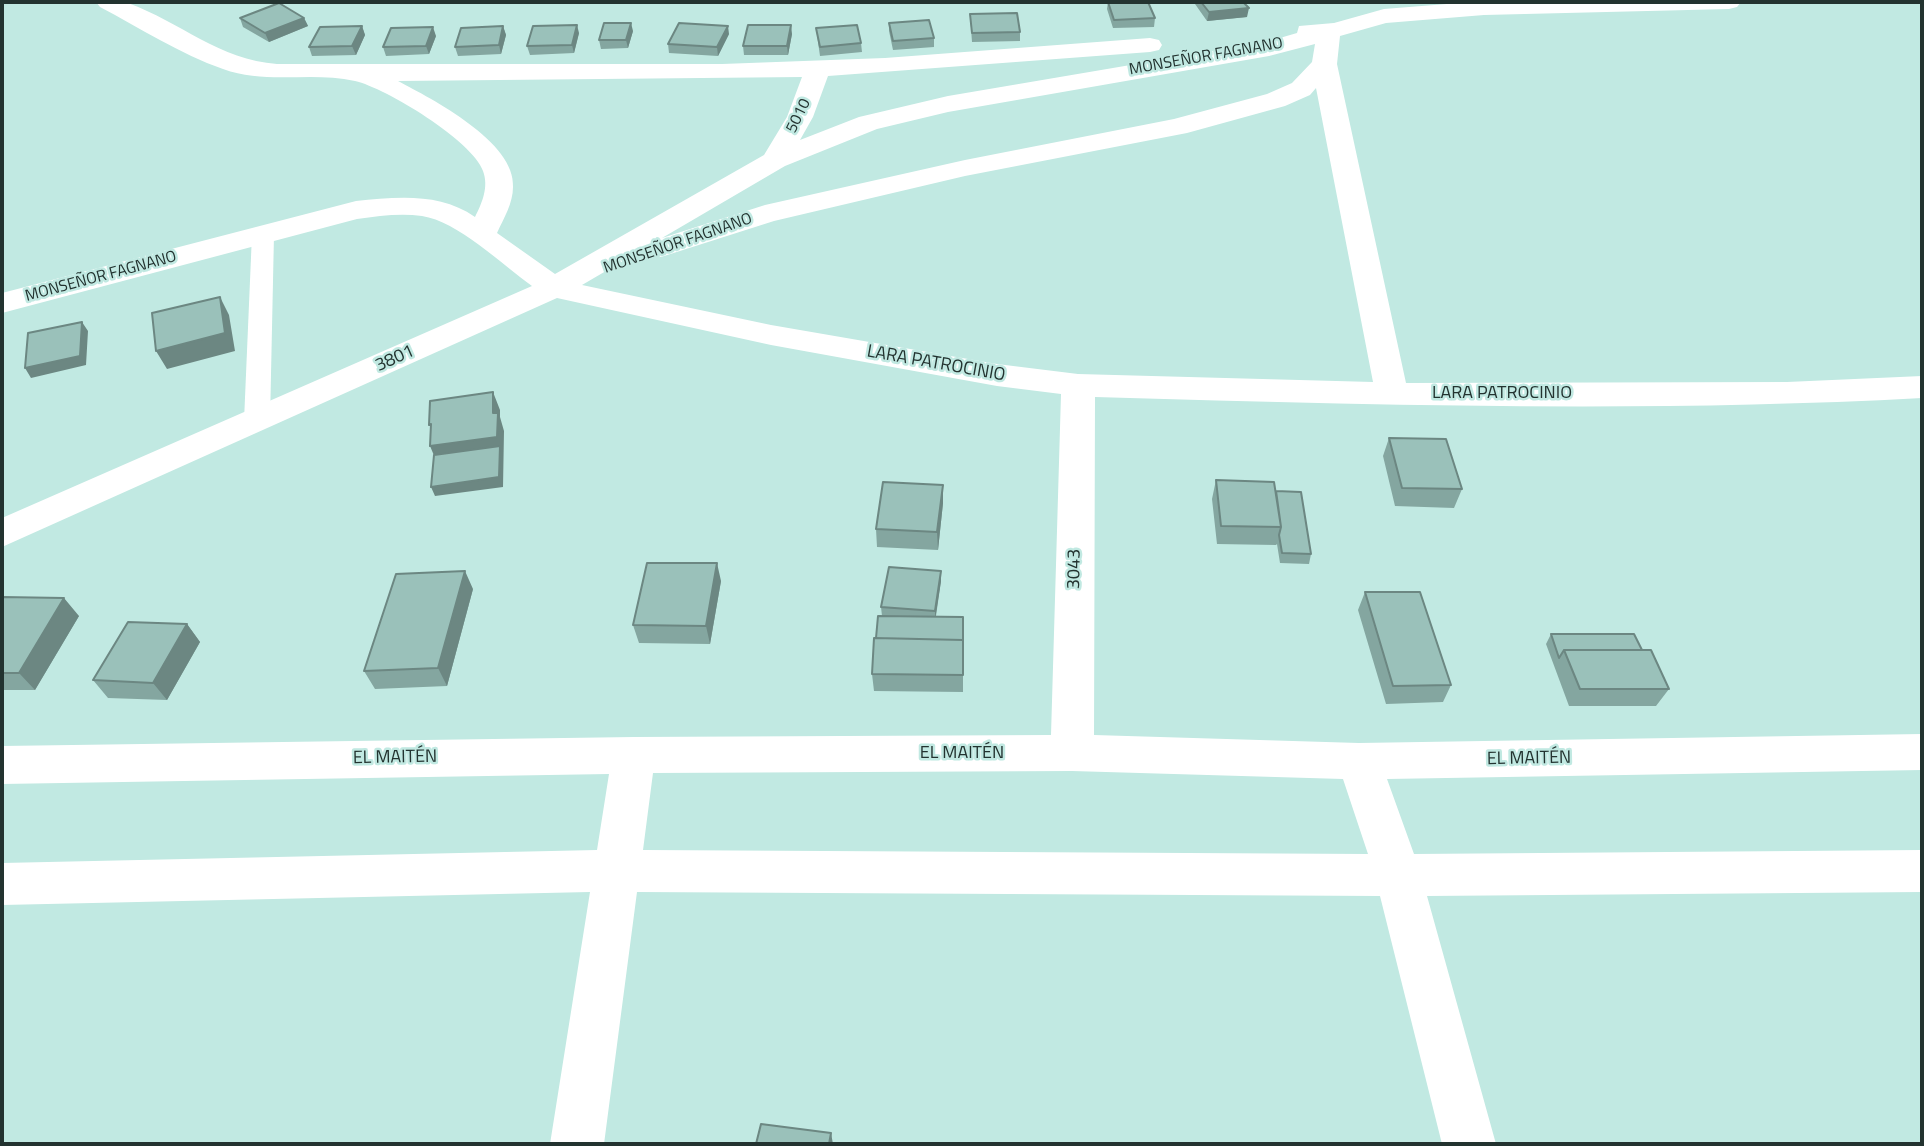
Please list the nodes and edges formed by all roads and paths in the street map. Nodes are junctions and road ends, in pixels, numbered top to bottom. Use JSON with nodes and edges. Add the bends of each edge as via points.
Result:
{"nodes":[{"id":1,"x":108,"y":2,"type":"edge"},
{"id":2,"x":1729,"y":2,"type":"edge"},
{"id":3,"x":1329,"y":29,"type":"junction"},
{"id":4,"x":1324,"y":64,"type":"junction"},
{"id":5,"x":818,"y":69,"type":"junction"},
{"id":6,"x":356,"y":73,"type":"junction"},
{"id":7,"x":775,"y":160,"type":"junction"},
{"id":8,"x":263,"y":234,"type":"junction"},
{"id":9,"x":481,"y":235,"type":"junction"},
{"id":10,"x":554,"y":288,"type":"junction"},
{"id":11,"x":2,"y":303,"type":"edge"},
{"id":12,"x":1078,"y":385,"type":"junction"},
{"id":13,"x":1922,"y":387,"type":"edge"},
{"id":14,"x":1392,"y":394,"type":"junction"},
{"id":15,"x":257,"y":421,"type":"junction"},
{"id":16,"x":2,"y":533,"type":"edge"},
{"id":17,"x":1922,"y":752,"type":"edge"},
{"id":18,"x":1072,"y":753,"type":"junction"},
{"id":19,"x":634,"y":755,"type":"junction"},
{"id":20,"x":1359,"y":761,"type":"junction"},
{"id":21,"x":2,"y":765,"type":"edge"},
{"id":22,"x":615,"y":871,"type":"junction"},
{"id":23,"x":1922,"y":871,"type":"edge"},
{"id":24,"x":1398,"y":875,"type":"junction"},
{"id":25,"x":2,"y":884,"type":"edge"},
{"id":26,"x":577,"y":1144,"type":"edge"},
{"id":27,"x":1469,"y":1144,"type":"edge"}],
"edges":[{"from":1,"to":6,"type":"street","via":[[232,64],[260,71]]},
{"from":2,"to":3,"type":"street","name":"MONSEÑOR FAGNANO","via":[[1438,10]]},
{"from":3,"to":4,"type":"street"},
{"from":3,"to":5,"type":"street"},
{"from":3,"to":7,"type":"street","name":"MONSEÑOR FAGNANO","via":[[1269,48],[935,107],[868,123]]},
{"from":4,"to":10,"type":"street","name":"MONSEÑOR FAGNANO","via":[[1301,89],[1276,100],[1177,127],[965,168],[765,214]]},
{"from":4,"to":14,"type":"street"},
{"from":5,"to":6,"type":"street"},
{"from":5,"to":7,"type":"street","name":"5010","via":[[800,117]]},
{"from":6,"to":9,"type":"street","via":[[447,120],[483,147],[497,170],[499,195]]},
{"from":7,"to":10,"type":"street","name":"3801"},
{"from":8,"to":9,"type":"street","name":"MONSEÑOR FAGNANO","via":[[356,210],[399,205],[431,208]]},
{"from":8,"to":11,"type":"street","name":"MONSEÑOR FAGNANO"},
{"from":8,"to":15,"type":"lane"},
{"from":9,"to":10,"type":"street","name":"LARA PATROCINIO"},
{"from":10,"to":12,"type":"street","name":"LARA PATROCINIO","via":[[771,335]]},
{"from":10,"to":15,"type":"street","name":"3801"},
{"from":12,"to":14,"type":"street","name":"LARA PATROCINIO"},
{"from":12,"to":18,"type":"street","name":"3043"},
{"from":13,"to":14,"type":"street","name":"LARA PATROCINIO","via":[[1787,393]]},
{"from":15,"to":16,"type":"street","name":"3801"},
{"from":17,"to":20,"type":"street","name":"EL MAITÉN"},
{"from":18,"to":19,"type":"street","name":"EL MAITÉN"},
{"from":18,"to":20,"type":"street","name":"EL MAITÉN"},
{"from":19,"to":21,"type":"street","name":"EL MAITÉN"},
{"from":19,"to":22,"type":"street"},
{"from":20,"to":24,"type":"street"},
{"from":22,"to":24,"type":"street"},
{"from":22,"to":25,"type":"street"},
{"from":22,"to":26,"type":"street"},
{"from":23,"to":24,"type":"street"},
{"from":24,"to":27,"type":"street"}]}
